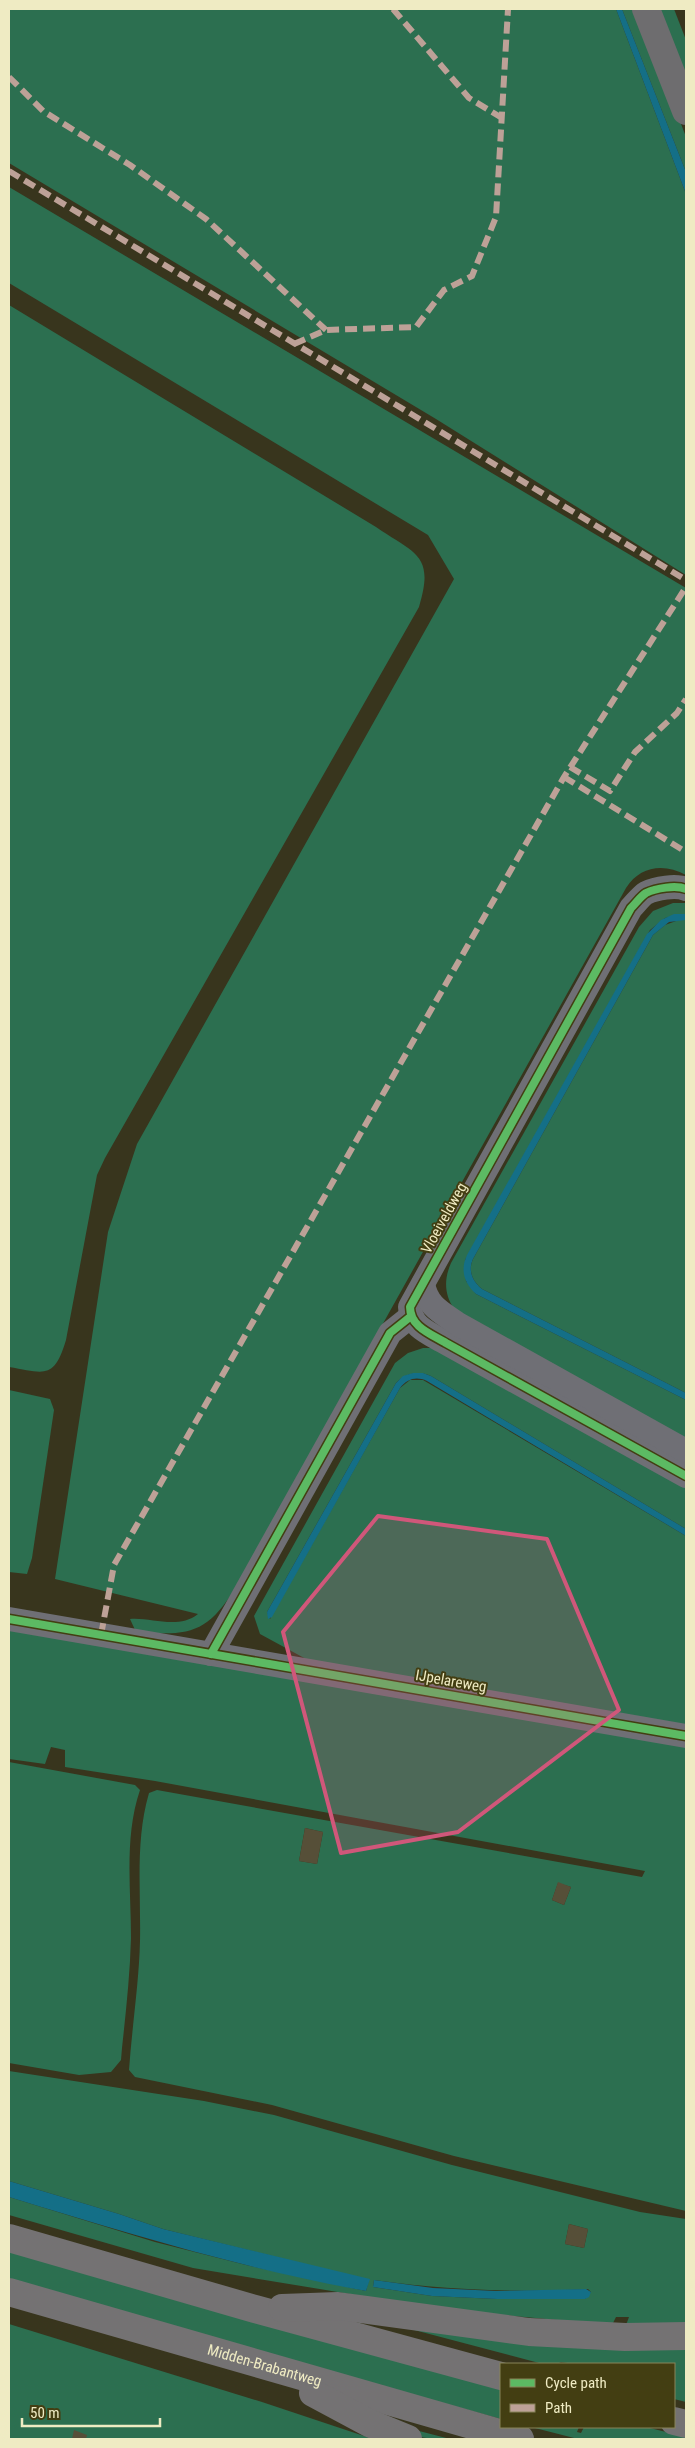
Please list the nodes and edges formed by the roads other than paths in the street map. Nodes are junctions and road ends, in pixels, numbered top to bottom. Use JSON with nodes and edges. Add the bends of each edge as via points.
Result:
{"nodes":[{"id":1,"x":646,"y":9,"type":"edge"},
{"id":2,"x":686,"y":111,"type":"edge"},
{"id":3,"x":686,"y":889,"type":"edge"},
{"id":4,"x":423,"y":1284,"type":"junction"},
{"id":5,"x":410,"y":1317,"type":"junction"},
{"id":6,"x":686,"y":1451,"type":"edge"},
{"id":7,"x":686,"y":1476,"type":"edge"},
{"id":8,"x":9,"y":1619,"type":"edge"},
{"id":9,"x":212,"y":1654,"type":"junction"},
{"id":10,"x":686,"y":1736,"type":"edge"},
{"id":11,"x":9,"y":2238,"type":"edge"},
{"id":12,"x":9,"y":2292,"type":"edge"},
{"id":13,"x":255,"y":2309,"type":"junction"},
{"id":14,"x":686,"y":2336,"type":"edge"},
{"id":15,"x":266,"y":2368,"type":"junction"},
{"id":16,"x":500,"y":2376,"type":"edge"},
{"id":17,"x":408,"y":2439,"type":"edge"},
{"id":18,"x":520,"y":2439,"type":"edge"}],
"edges":[{"from":1,"to":2,"type":"main road"},
{"from":3,"to":4,"type":"street","name":"Vloeiveldweg","via":[[665,889],[646,894],[631,908]]},
{"from":4,"to":5,"type":"street","name":"Vloeiveldweg","via":[[410,1308]]},
{"from":4,"to":6,"type":"street","via":[[426,1297],[458,1324]]},
{"from":5,"to":7,"type":"street","via":[[416,1325],[446,1343]]},
{"from":5,"to":9,"type":"street","via":[[390,1333]]},
{"from":8,"to":9,"type":"street","name":"IJpelareweg"},
{"from":9,"to":10,"type":"street","name":"IJpelareweg"},
{"from":11,"to":13,"type":"highway"},
{"from":12,"to":15,"type":"highway","name":"Midden-Brabantweg"},
{"from":13,"to":14,"type":"highway","via":[[338,2306],[529,2332],[625,2337]]},
{"from":13,"to":16,"type":"highway"},
{"from":15,"to":17,"type":"highway","via":[[369,2423]]},
{"from":15,"to":18,"type":"highway","name":"Midden-Brabantweg"}]}
